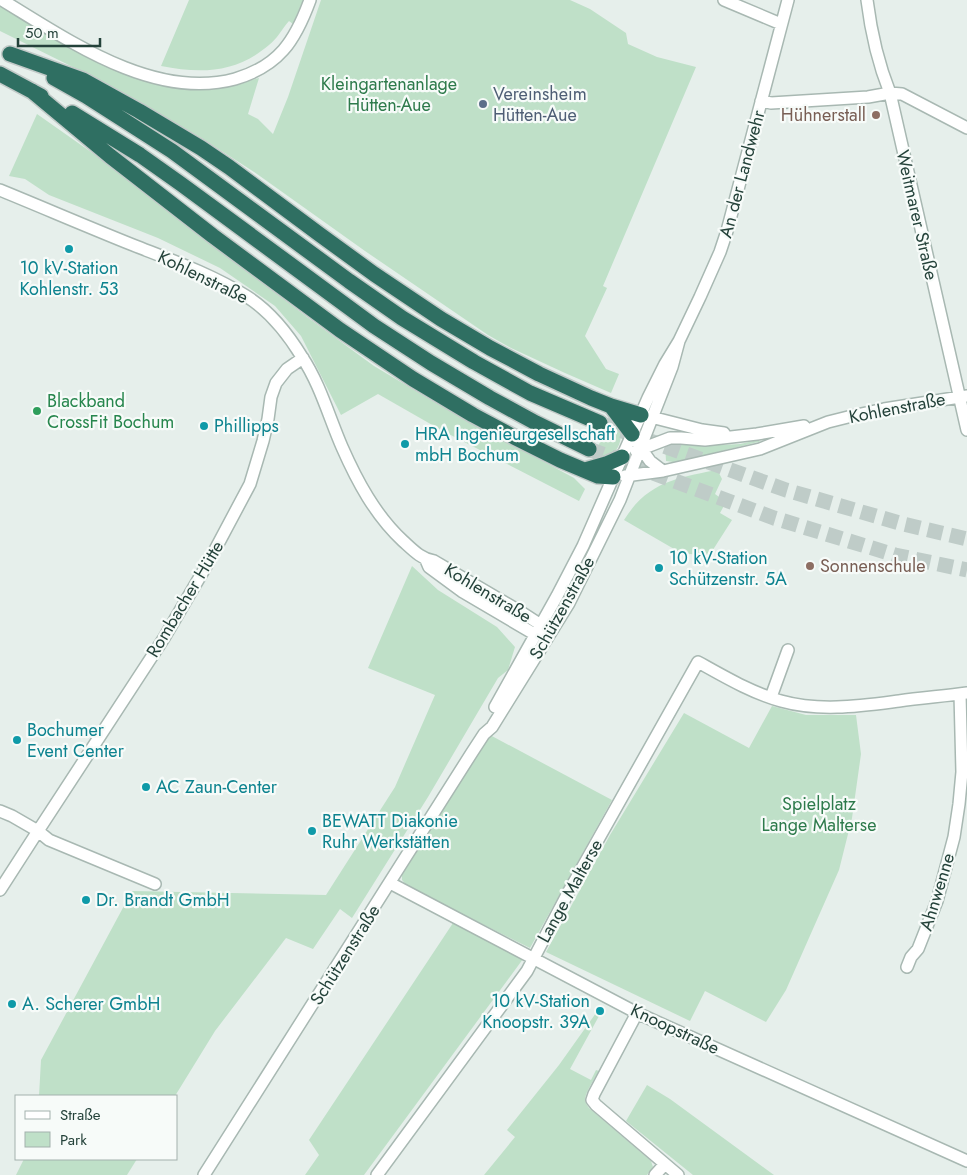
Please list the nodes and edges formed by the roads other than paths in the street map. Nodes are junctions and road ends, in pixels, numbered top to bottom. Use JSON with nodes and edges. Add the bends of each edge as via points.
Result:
{"nodes":[{"id":1,"x":2,"y":0,"type":"edge"},
{"id":2,"x":310,"y":0,"type":"edge"},
{"id":3,"x":724,"y":0,"type":"edge"},
{"id":4,"x":788,"y":0,"type":"edge"},
{"id":5,"x":867,"y":0,"type":"edge"},
{"id":6,"x":781,"y":24,"type":"junction"},
{"id":7,"x":5,"y":51,"type":"edge"},
{"id":8,"x":0,"y":74,"type":"edge"},
{"id":9,"x":32,"y":91,"type":"junction"},
{"id":10,"x":890,"y":93,"type":"junction"},
{"id":11,"x":761,"y":100,"type":"junction"},
{"id":12,"x":967,"y":128,"type":"edge"},
{"id":13,"x":0,"y":190,"type":"edge"},
{"id":14,"x":303,"y":358,"type":"junction"},
{"id":15,"x":963,"y":396,"type":"edge"},
{"id":16,"x":611,"y":406,"type":"junction"},
{"id":17,"x":647,"y":416,"type":"junction"},
{"id":18,"x":828,"y":422,"type":"junction"},
{"id":19,"x":600,"y":423,"type":"tunnel mouth"},
{"id":20,"x":967,"y":430,"type":"edge"},
{"id":21,"x":632,"y":434,"type":"junction"},
{"id":22,"x":748,"y":435,"type":"junction"},
{"id":23,"x":640,"y":448,"type":"junction"},
{"id":24,"x":589,"y":449,"type":"tunnel mouth"},
{"id":25,"x":622,"y":457,"type":"junction"},
{"id":26,"x":585,"y":470,"type":"junction"},
{"id":27,"x":663,"y":471,"type":"junction"},
{"id":28,"x":630,"y":476,"type":"junction"},
{"id":29,"x":613,"y":477,"type":"junction"},
{"id":30,"x":538,"y":630,"type":"junction"},
{"id":31,"x":549,"y":634,"type":"junction"},
{"id":32,"x":788,"y":650,"type":"dead end"},
{"id":33,"x":964,"y":693,"type":"edge"},
{"id":34,"x":771,"y":697,"type":"junction"},
{"id":35,"x":484,"y":734,"type":"junction"},
{"id":36,"x":0,"y":811,"type":"edge"},
{"id":37,"x":38,"y":830,"type":"junction"},
{"id":38,"x":390,"y":883,"type":"junction"},
{"id":39,"x":155,"y":884,"type":"dead end"},
{"id":40,"x":0,"y":890,"type":"edge"},
{"id":41,"x":533,"y":958,"type":"junction"},
{"id":42,"x":907,"y":967,"type":"dead end"},
{"id":43,"x":637,"y":1013,"type":"junction"},
{"id":44,"x":967,"y":1161,"type":"edge"},
{"id":45,"x":665,"y":1164,"type":"junction"},
{"id":46,"x":204,"y":1175,"type":"edge"},
{"id":47,"x":377,"y":1175,"type":"edge"},
{"id":48,"x":655,"y":1175,"type":"edge"},
{"id":49,"x":678,"y":1175,"type":"edge"}],
"edges":[{"from":1,"to":2,"type":"street","via":[[99,56],[147,75],[190,84],[223,82],[260,70],[288,46]]},
{"from":3,"to":6,"type":"street"},
{"from":4,"to":6,"type":"street","name":"An der Landwehr"},
{"from":5,"to":10,"type":"street","name":"Weitmarer Straße","via":[[870,26]]},
{"from":6,"to":11,"type":"street","name":"An der Landwehr"},
{"from":7,"to":16,"type":"highway","via":[[83,80],[139,111],[229,167],[441,319],[539,374]]},
{"from":7,"to":19,"type":"highway","via":[[86,96],[172,151],[402,318],[530,393]]},
{"from":8,"to":9,"type":"highway"},
{"from":9,"to":24,"type":"highway","via":[[140,156],[374,326],[490,398]]},
{"from":9,"to":26,"type":"highway","via":[[212,236],[340,330],[412,379],[473,415]]},
{"from":10,"to":11,"type":"street","via":[[772,103]]},
{"from":10,"to":12,"type":"street","via":[[902,94]]},
{"from":10,"to":15,"type":"street","name":"Weitmarer Straße"},
{"from":11,"to":17,"type":"street","name":"An der Landwehr","via":[[720,252],[665,364]]},
{"from":13,"to":14,"type":"street","name":"Kohlenstraße","via":[[190,268],[247,296],[265,310]]},
{"from":14,"to":30,"type":"street","name":"Kohlenstraße","via":[[356,477],[372,504],[397,535],[426,560],[429,567],[464,592]]},
{"from":14,"to":37,"type":"street","name":"Rombacher Hütte","via":[[287,369],[276,383],[264,441],[250,484],[208,563],[164,638]]},
{"from":15,"to":18,"type":"street","name":"Kohlenstraße"},
{"from":15,"to":20,"type":"street","name":"Weitmarer Straße"},
{"from":16,"to":17,"type":"highway"},
{"from":16,"to":21,"type":"highway"},
{"from":17,"to":21,"type":"street","name":"An der Landwehr"},
{"from":17,"to":22,"type":"street","name":"Kohlenstraße","via":[[702,430]]},
{"from":17,"to":23,"type":"street","name":"An der Landwehr"},
{"from":18,"to":22,"type":"street","name":"Kohlenstraße"},
{"from":18,"to":27,"type":"street","name":"Kohlenstraße","via":[[760,449]]},
{"from":21,"to":23,"type":"street"},
{"from":21,"to":25,"type":"street","name":"An der Landwehr"},
{"from":22,"to":23,"type":"street","name":"Kohlenstraße","via":[[705,440],[670,438]]},
{"from":23,"to":25,"type":"street"},
{"from":23,"to":27,"type":"street"},
{"from":23,"to":28,"type":"street","name":"An der Landwehr"},
{"from":25,"to":26,"type":"highway"},
{"from":25,"to":29,"type":"street","name":"An der Landwehr"},
{"from":26,"to":29,"type":"highway","via":[[598,476]]},
{"from":27,"to":28,"type":"street","name":"Kohlenstraße"},
{"from":28,"to":29,"type":"street"},
{"from":28,"to":31,"type":"street","name":"Schützenstraße","via":[[569,603]]},
{"from":29,"to":30,"type":"street","name":"Schützenstraße","via":[[583,546]]},
{"from":30,"to":31,"type":"street","name":"Kohlenstraße"},
{"from":30,"to":35,"type":"street","name":"Schützenstraße","via":[[486,723]]},
{"from":31,"to":35,"type":"street","name":"Schützenstraße","via":[[492,727]]},
{"from":32,"to":34,"type":"street"},
{"from":33,"to":34,"type":"street","name":"Lange Malterse","via":[[825,708]]},
{"from":33,"to":42,"type":"street","name":"Ahnwenne","via":[[962,772],[954,837],[937,901],[918,949]]},
{"from":34,"to":41,"type":"street","name":"Lange Malterse","via":[[698,662]]},
{"from":35,"to":38,"type":"street","name":"Schützenstraße"},
{"from":36,"to":37,"type":"street"},
{"from":37,"to":39,"type":"street","via":[[48,840]]},
{"from":37,"to":40,"type":"street","name":"Rombacher Hütte"},
{"from":38,"to":41,"type":"street","name":"Knoopstraße"},
{"from":38,"to":46,"type":"street","name":"Schützenstraße"},
{"from":41,"to":43,"type":"street","name":"Knoopstraße"},
{"from":41,"to":47,"type":"street","name":"Lange Malterse","via":[[527,971]]},
{"from":43,"to":44,"type":"street","name":"Knoopstraße"},
{"from":43,"to":45,"type":"street","via":[[592,1100]]},
{"from":45,"to":48,"type":"street"},
{"from":45,"to":49,"type":"street"}]}
